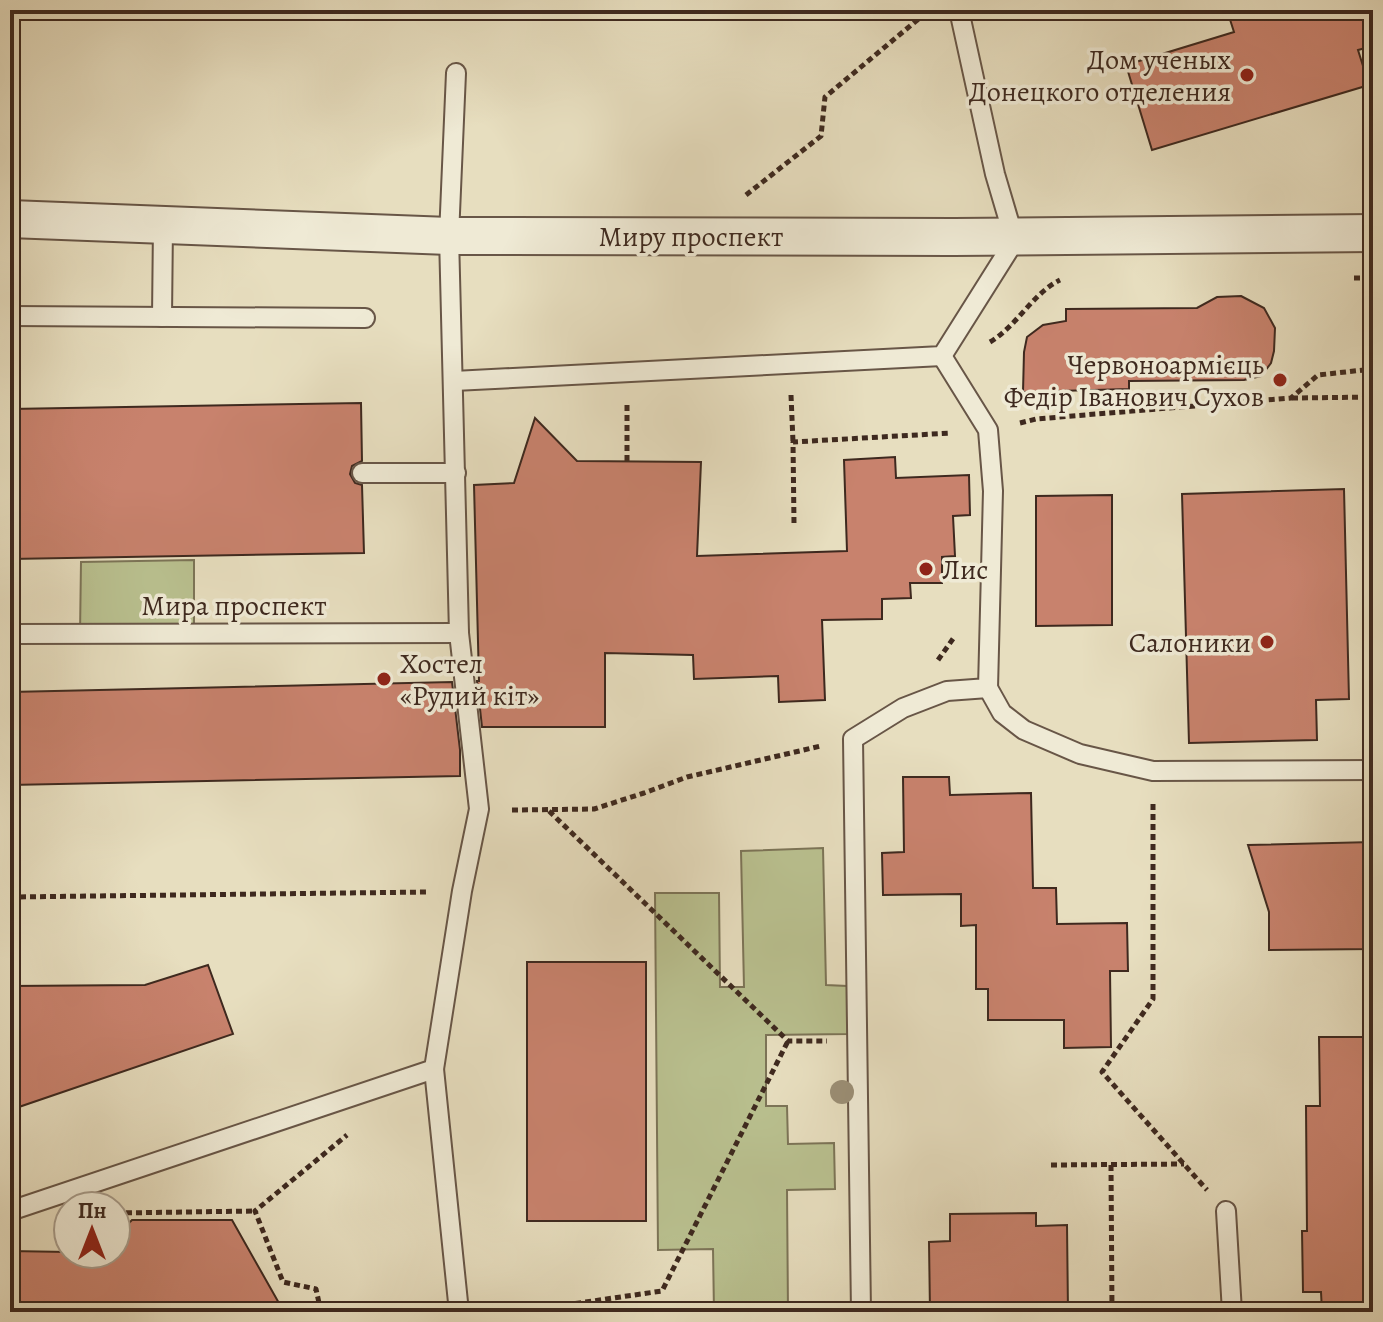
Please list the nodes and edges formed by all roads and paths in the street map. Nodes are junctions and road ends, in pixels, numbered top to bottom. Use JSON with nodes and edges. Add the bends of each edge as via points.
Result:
{"nodes":[{"id":1,"x":929,"y":10,"type":"edge"},
{"id":2,"x":959,"y":10,"type":"edge"},
{"id":3,"x":456,"y":73,"type":"dead end"},
{"id":4,"x":10,"y":219,"type":"edge"},
{"id":5,"x":163,"y":225,"type":"junction"},
{"id":6,"x":1373,"y":233,"type":"edge"},
{"id":7,"x":1013,"y":235,"type":"junction"},
{"id":8,"x":449,"y":236,"type":"junction"},
{"id":9,"x":695,"y":236,"type":"junction"},
{"id":10,"x":1066,"y":278,"type":"dead end"},
{"id":11,"x":1343,"y":278,"type":"dead end"},
{"id":12,"x":1373,"y":278,"type":"edge"},
{"id":13,"x":10,"y":316,"type":"edge"},
{"id":14,"x":162,"y":317,"type":"junction"},
{"id":15,"x":365,"y":318,"type":"dead end"},
{"id":16,"x":942,"y":356,"type":"junction"},
{"id":17,"x":1373,"y":369,"type":"edge"},
{"id":18,"x":627,"y":372,"type":"junction"},
{"id":19,"x":454,"y":381,"type":"junction"},
{"id":20,"x":1373,"y":397,"type":"edge"},
{"id":21,"x":1291,"y":398,"type":"junction"},
{"id":22,"x":792,"y":421,"type":"dead end"},
{"id":23,"x":988,"y":430,"type":"junction"},
{"id":24,"x":793,"y":442,"type":"junction"},
{"id":25,"x":627,"y":461,"type":"dead end"},
{"id":26,"x":362,"y":473,"type":"dead end"},
{"id":27,"x":456,"y":473,"type":"junction"},
{"id":28,"x":794,"y":523,"type":"dead end"},
{"id":29,"x":459,"y":633,"type":"junction"},
{"id":30,"x":10,"y":634,"type":"edge"},
{"id":31,"x":988,"y":688,"type":"junction"},
{"id":32,"x":853,"y":739,"type":"junction"},
{"id":33,"x":1373,"y":770,"type":"edge"},
{"id":34,"x":1153,"y":771,"type":"junction"},
{"id":35,"x":479,"y":809,"type":"junction"},
{"id":36,"x":549,"y":811,"type":"junction"},
{"id":37,"x":462,"y":891,"type":"junction"},
{"id":38,"x":10,"y":897,"type":"edge"},
{"id":39,"x":788,"y":1041,"type":"junction"},
{"id":40,"x":858,"y":1041,"type":"junction"},
{"id":41,"x":434,"y":1069,"type":"junction"},
{"id":42,"x":357,"y":1127,"type":"dead end"},
{"id":43,"x":1184,"y":1164,"type":"junction"},
{"id":44,"x":1051,"y":1165,"type":"dead end"},
{"id":45,"x":1111,"y":1165,"type":"junction"},
{"id":46,"x":10,"y":1211,"type":"edge"},
{"id":47,"x":255,"y":1211,"type":"junction"},
{"id":48,"x":1226,"y":1211,"type":"joint"},
{"id":49,"x":132,"y":1213,"type":"edge"},
{"id":50,"x":321,"y":1312,"type":"edge"},
{"id":51,"x":459,"y":1312,"type":"edge"},
{"id":52,"x":516,"y":1312,"type":"edge"},
{"id":53,"x":861,"y":1312,"type":"edge"},
{"id":54,"x":1112,"y":1312,"type":"edge"},
{"id":55,"x":1232,"y":1312,"type":"edge"}],
"edges":[{"from":1,"to":9,"type":"path","via":[[825,97],[821,136]]},
{"from":2,"to":7,"type":"lane"},
{"from":3,"to":8,"type":"lane"},
{"from":4,"to":5,"type":"street","name":"Миру проспект"},
{"from":5,"to":8,"type":"street","name":"Миру проспект"},
{"from":5,"to":14,"type":"lane"},
{"from":6,"to":7,"type":"street","name":"Миру проспект"},
{"from":7,"to":9,"type":"street","name":"Миру проспект"},
{"from":7,"to":16,"type":"lane"},
{"from":8,"to":9,"type":"street","name":"Миру проспект"},
{"from":8,"to":19,"type":"lane"},
{"from":10,"to":16,"type":"path","via":[[1049,286],[995,339],[967,355]]},
{"from":11,"to":12,"type":"path"},
{"from":13,"to":14,"type":"lane"},
{"from":14,"to":15,"type":"lane"},
{"from":16,"to":18,"type":"lane"},
{"from":16,"to":23,"type":"lane"},
{"from":17,"to":21,"type":"path","via":[[1318,375]]},
{"from":18,"to":19,"type":"lane"},
{"from":18,"to":25,"type":"path"},
{"from":19,"to":27,"type":"lane"},
{"from":20,"to":21,"type":"path"},
{"from":21,"to":23,"type":"path","via":[[1036,419]]},
{"from":22,"to":24,"type":"path"},
{"from":23,"to":24,"type":"path"},
{"from":23,"to":31,"type":"lane","via":[[993,491]]},
{"from":24,"to":28,"type":"path"},
{"from":26,"to":27,"type":"lane"},
{"from":27,"to":29,"type":"lane"},
{"from":29,"to":30,"type":"lane","name":"Мира проспект"},
{"from":29,"to":35,"type":"lane"},
{"from":31,"to":32,"type":"lane","via":[[947,691],[903,708]]},
{"from":31,"to":34,"type":"lane","via":[[1002,713],[1024,730],[1080,754]]},
{"from":32,"to":36,"type":"path","via":[[687,777],[594,809]]},
{"from":32,"to":40,"type":"lane"},
{"from":33,"to":34,"type":"lane"},
{"from":34,"to":43,"type":"path","via":[[1153,999],[1102,1072]]},
{"from":35,"to":36,"type":"path"},
{"from":35,"to":37,"type":"lane"},
{"from":36,"to":39,"type":"path"},
{"from":37,"to":38,"type":"path"},
{"from":37,"to":41,"type":"lane"},
{"from":39,"to":40,"type":"path"},
{"from":39,"to":52,"type":"path","via":[[662,1291]]},
{"from":40,"to":53,"type":"lane"},
{"from":41,"to":46,"type":"lane"},
{"from":41,"to":51,"type":"lane"},
{"from":42,"to":47,"type":"path"},
{"from":43,"to":45,"type":"path"},
{"from":43,"to":48,"type":"path"},
{"from":44,"to":45,"type":"path"},
{"from":45,"to":54,"type":"path"},
{"from":47,"to":49,"type":"path"},
{"from":47,"to":50,"type":"path","via":[[283,1282],[316,1289]]},
{"from":48,"to":55,"type":"lane"}]}
